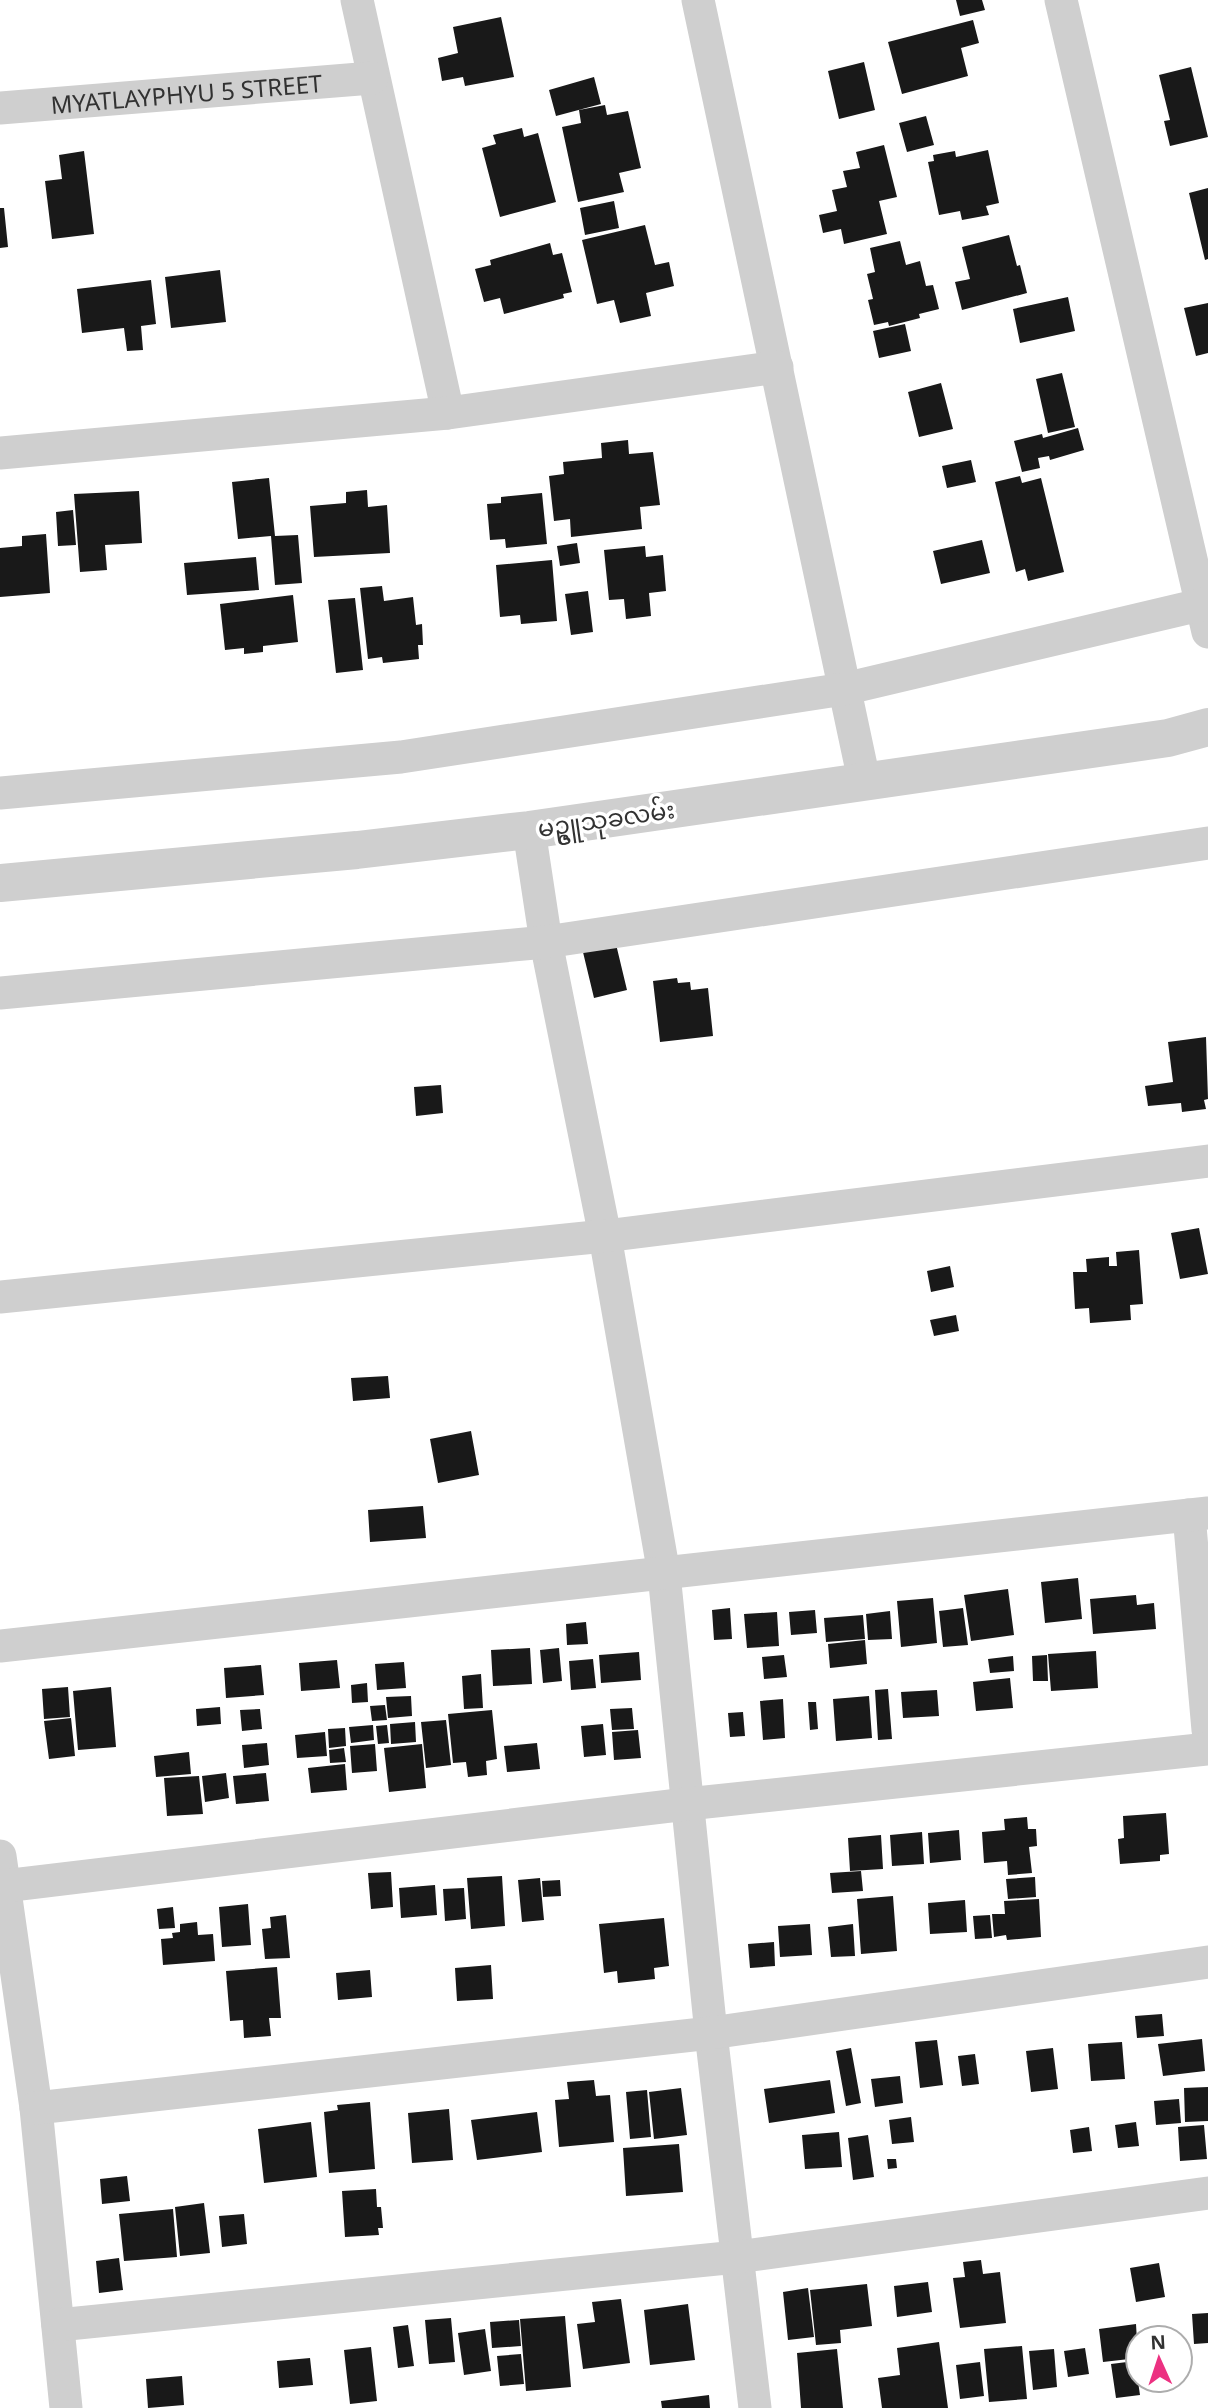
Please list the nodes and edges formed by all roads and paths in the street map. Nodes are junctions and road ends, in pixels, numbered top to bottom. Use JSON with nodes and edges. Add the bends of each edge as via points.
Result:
{"nodes":[{"id":1,"x":357,"y":0,"type":"edge"},
{"id":2,"x":698,"y":0,"type":"edge"},
{"id":3,"x":1061,"y":0,"type":"edge"},
{"id":4,"x":372,"y":78,"type":"junction"},
{"id":5,"x":0,"y":108,"type":"edge"},
{"id":6,"x":777,"y":368,"type":"junction"},
{"id":7,"x":448,"y":413,"type":"junction"},
{"id":8,"x":0,"y":453,"type":"edge"},
{"id":9,"x":1206,"y":613,"type":"edge"},
{"id":10,"x":844,"y":689,"type":"junction"},
{"id":11,"x":1208,"y":727,"type":"edge"},
{"id":12,"x":864,"y":780,"type":"junction"},
{"id":13,"x":0,"y":793,"type":"edge"},
{"id":14,"x":528,"y":830,"type":"junction"},
{"id":15,"x":1208,"y":844,"type":"edge"},
{"id":16,"x":0,"y":883,"type":"edge"},
{"id":17,"x":547,"y":942,"type":"junction"},
{"id":18,"x":0,"y":993,"type":"edge"},
{"id":19,"x":1208,"y":1161,"type":"edge"},
{"id":20,"x":605,"y":1236,"type":"junction"},
{"id":21,"x":0,"y":1297,"type":"edge"},
{"id":22,"x":1198,"y":1514,"type":"edge"},
{"id":23,"x":664,"y":1574,"type":"junction"},
{"id":24,"x":0,"y":1646,"type":"edge"},
{"id":25,"x":1208,"y":1730,"type":"edge"},
{"id":26,"x":1208,"y":1749,"type":"edge"},
{"id":27,"x":687,"y":1804,"type":"junction"},
{"id":28,"x":2,"y":1871,"type":"edge"},
{"id":29,"x":1208,"y":1962,"type":"edge"},
{"id":30,"x":711,"y":2033,"type":"junction"},
{"id":31,"x":36,"y":2108,"type":"junction"},
{"id":32,"x":1208,"y":2193,"type":"edge"},
{"id":33,"x":737,"y":2257,"type":"junction"},
{"id":34,"x":58,"y":2325,"type":"junction"},
{"id":35,"x":66,"y":2408,"type":"edge"},
{"id":36,"x":755,"y":2408,"type":"edge"}],
"edges":[{"from":1,"to":4,"type":"street"},
{"from":2,"to":6,"type":"street"},
{"from":3,"to":9,"type":"street"},
{"from":4,"to":5,"type":"street","name":"MYATLAYPHYU 5 STREET"},
{"from":4,"to":7,"type":"street"},
{"from":6,"to":7,"type":"street"},
{"from":6,"to":10,"type":"street"},
{"from":7,"to":8,"type":"street"},
{"from":9,"to":10,"type":"street"},
{"from":10,"to":12,"type":"street"},
{"from":10,"to":13,"type":"street","via":[[401,757]]},
{"from":11,"to":12,"type":"street","name":"မဥ္ဇူသုခလမ်း","via":[[1168,738]]},
{"from":12,"to":14,"type":"street","name":"မဥ္ဇူသုခလမ်း"},
{"from":14,"to":16,"type":"street","name":"မဥ္ဇူသုခလမ်း"},
{"from":14,"to":17,"type":"street"},
{"from":15,"to":17,"type":"street"},
{"from":17,"to":18,"type":"street"},
{"from":17,"to":20,"type":"street"},
{"from":19,"to":20,"type":"street"},
{"from":20,"to":21,"type":"street"},
{"from":20,"to":23,"type":"street"},
{"from":22,"to":23,"type":"street"},
{"from":22,"to":25,"type":"street"},
{"from":23,"to":24,"type":"street"},
{"from":23,"to":27,"type":"street"},
{"from":26,"to":27,"type":"street"},
{"from":27,"to":28,"type":"street"},
{"from":27,"to":30,"type":"street"},
{"from":28,"to":31,"type":"street"},
{"from":29,"to":30,"type":"street"},
{"from":30,"to":31,"type":"street"},
{"from":30,"to":33,"type":"street"},
{"from":31,"to":34,"type":"street"},
{"from":32,"to":33,"type":"street"},
{"from":33,"to":34,"type":"street"},
{"from":33,"to":36,"type":"street"},
{"from":34,"to":35,"type":"street"}]}
